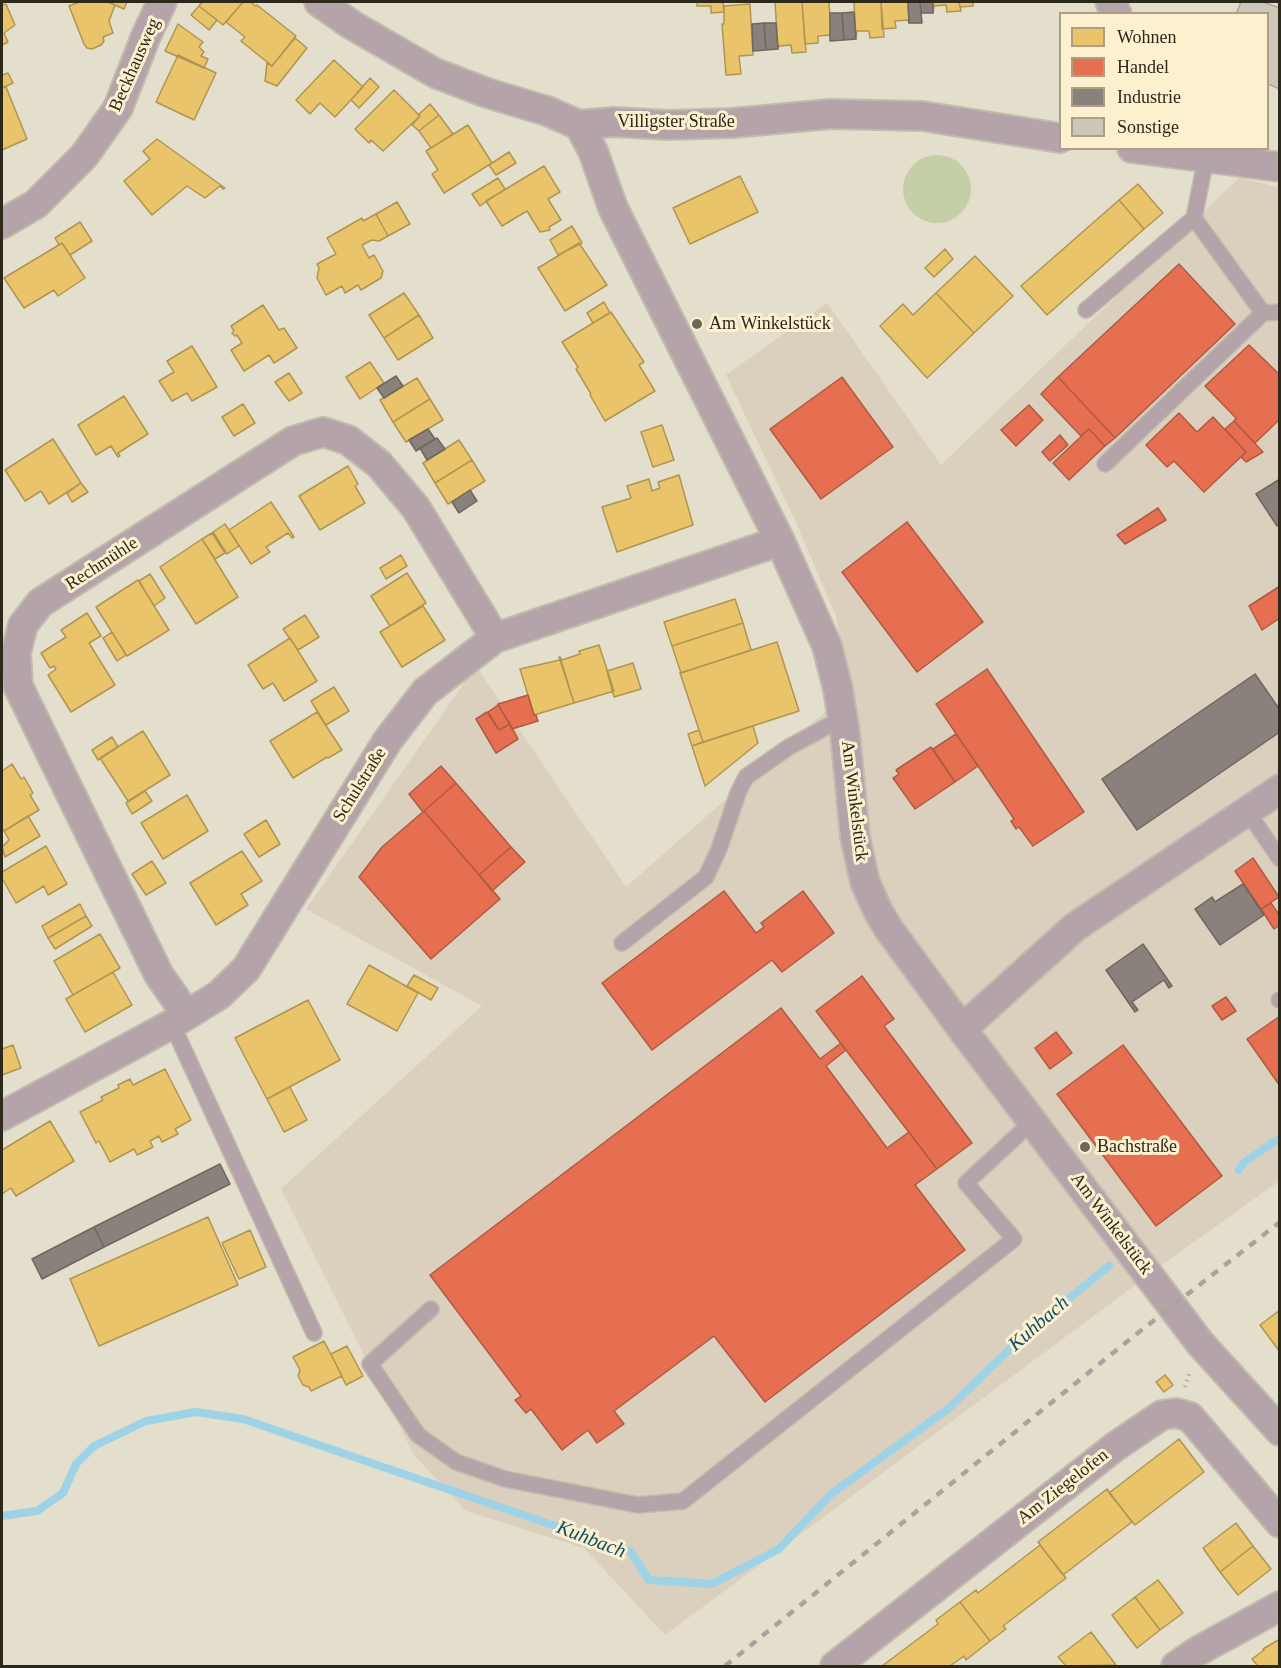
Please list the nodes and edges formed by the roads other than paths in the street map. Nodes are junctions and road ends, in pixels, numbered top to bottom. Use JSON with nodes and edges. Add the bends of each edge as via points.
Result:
{"nodes":[{"id":1,"x":162,"y":2,"type":"edge"},
{"id":2,"x":319,"y":2,"type":"edge"},
{"id":3,"x":579,"y":125,"type":"junction"},
{"id":4,"x":1059,"y":138,"type":"edge"},
{"id":5,"x":1147,"y":150,"type":"edge"},
{"id":6,"x":1206,"y":158,"type":"junction"},
{"id":7,"x":1280,"y":167,"type":"edge"},
{"id":8,"x":1194,"y":218,"type":"junction"},
{"id":9,"x":2,"y":224,"type":"edge"},
{"id":10,"x":1086,"y":310,"type":"dead end"},
{"id":11,"x":1280,"y":312,"type":"edge"},
{"id":12,"x":1263,"y":313,"type":"junction"},
{"id":13,"x":1105,"y":464,"type":"dead end"},
{"id":14,"x":780,"y":541,"type":"junction"},
{"id":15,"x":495,"y":638,"type":"junction"},
{"id":16,"x":843,"y":718,"type":"junction"},
{"id":17,"x":1280,"y":789,"type":"edge"},
{"id":18,"x":1247,"y":811,"type":"junction"},
{"id":19,"x":1280,"y":859,"type":"edge"},
{"id":20,"x":622,"y":944,"type":"dead end"},
{"id":21,"x":179,"y":1019,"type":"junction"},
{"id":22,"x":962,"y":1029,"type":"junction"},
{"id":23,"x":2,"y":1116,"type":"edge"},
{"id":24,"x":1033,"y":1121,"type":"junction"},
{"id":25,"x":431,"y":1309,"type":"dead end"},
{"id":26,"x":314,"y":1333,"type":"dead end"},
{"id":27,"x":1280,"y":1431,"type":"edge"},
{"id":28,"x":1280,"y":1523,"type":"edge"},
{"id":29,"x":1280,"y":1606,"type":"edge"},
{"id":30,"x":835,"y":1666,"type":"edge"},
{"id":31,"x":1176,"y":1666,"type":"edge"}],
"edges":[{"from":1,"to":9,"type":"street","name":"Beckhausweg","via":[[118,108],[84,156],[36,204]]},
{"from":2,"to":3,"type":"street","name":"Villigster Straße","via":[[435,73]]},
{"from":3,"to":4,"type":"street","name":"Villigster Straße","via":[[732,123],[830,114],[922,116]]},
{"from":3,"to":14,"type":"street","name":"Am Winkelstück","via":[[593,151],[613,208]]},
{"from":5,"to":6,"type":"street"},
{"from":6,"to":7,"type":"street"},
{"from":6,"to":8,"type":"lane"},
{"from":8,"to":10,"type":"lane"},
{"from":8,"to":12,"type":"lane"},
{"from":11,"to":12,"type":"lane"},
{"from":12,"to":13,"type":"lane"},
{"from":14,"to":15,"type":"street","name":"Schulstraße"},
{"from":14,"to":16,"type":"street","name":"Am Winkelstück","via":[[827,646]]},
{"from":15,"to":21,"type":"street","name":"Schulstraße","via":[[425,692],[388,740],[246,969],[219,995]]},
{"from":15,"to":21,"type":"street","name":"Rechmühle","via":[[416,508],[379,464],[348,440],[323,432],[293,441],[40,603],[22,625],[16,653],[18,686]]},
{"from":16,"to":20,"type":"lane","via":[[789,747],[746,777],[706,877]]},
{"from":16,"to":22,"type":"street","name":"Am Winkelstück","via":[[855,837],[866,882],[888,928]]},
{"from":17,"to":18,"type":"street"},
{"from":18,"to":19,"type":"lane"},
{"from":18,"to":22,"type":"street","via":[[1075,927]]},
{"from":21,"to":23,"type":"street","name":"Schulstraße"},
{"from":21,"to":26,"type":"lane"},
{"from":22,"to":24,"type":"street","name":"Am Winkelstück"},
{"from":24,"to":25,"type":"lane","via":[[966,1183],[1014,1239],[683,1501],[638,1505],[505,1479],[456,1462],[418,1435],[370,1364]]},
{"from":24,"to":27,"type":"street","name":"Am Winkelstück","via":[[1200,1342]]},
{"from":28,"to":30,"type":"street","name":"Am Ziegelofen","via":[[1190,1417],[1162,1415],[1116,1446]]},
{"from":29,"to":31,"type":"street"}]}
